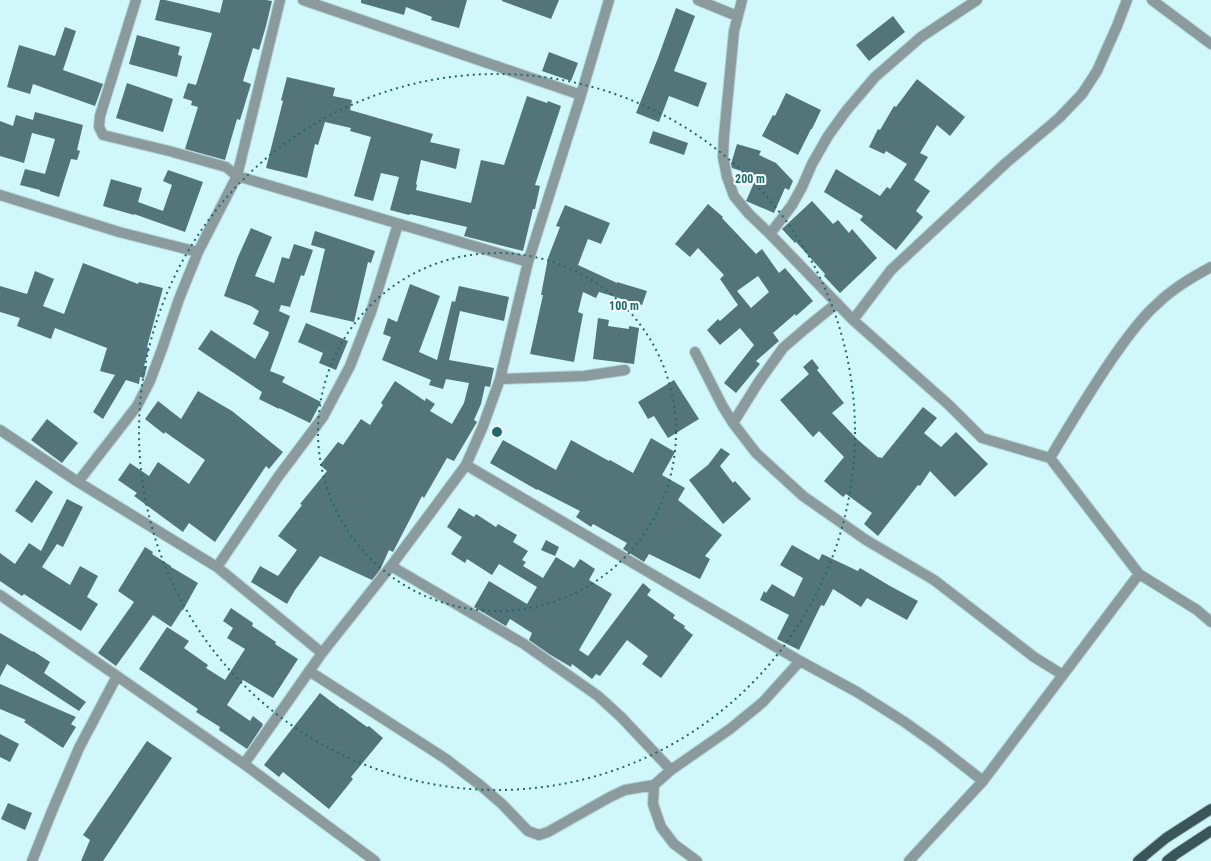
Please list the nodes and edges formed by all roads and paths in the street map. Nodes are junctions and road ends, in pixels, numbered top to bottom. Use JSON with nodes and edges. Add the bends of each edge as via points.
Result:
{"nodes":[{"id":1,"x":136,"y":0,"type":"edge"},
{"id":2,"x":280,"y":0,"type":"edge"},
{"id":3,"x":303,"y":0,"type":"edge"},
{"id":4,"x":609,"y":0,"type":"edge"},
{"id":5,"x":698,"y":0,"type":"edge"},
{"id":6,"x":742,"y":0,"type":"edge"},
{"id":7,"x":977,"y":0,"type":"edge"},
{"id":8,"x":1127,"y":0,"type":"edge"},
{"id":9,"x":1152,"y":0,"type":"edge"},
{"id":10,"x":737,"y":16,"type":"junction"},
{"id":11,"x":1211,"y":44,"type":"edge"},
{"id":12,"x":581,"y":95,"type":"junction"},
{"id":13,"x":237,"y":176,"type":"junction"},
{"id":14,"x":0,"y":195,"type":"edge"},
{"id":15,"x":398,"y":224,"type":"junction"},
{"id":16,"x":770,"y":234,"type":"junction"},
{"id":17,"x":198,"y":252,"type":"junction"},
{"id":18,"x":528,"y":262,"type":"junction"},
{"id":19,"x":1211,"y":266,"type":"edge"},
{"id":20,"x":837,"y":303,"type":"junction"},
{"id":21,"x":853,"y":320,"type":"junction"},
{"id":22,"x":695,"y":352,"type":"dead end"},
{"id":23,"x":625,"y":370,"type":"dead end"},
{"id":24,"x":500,"y":379,"type":"junction"},
{"id":25,"x":733,"y":423,"type":"junction"},
{"id":26,"x":0,"y":430,"type":"edge"},
{"id":27,"x":1050,"y":458,"type":"junction"},
{"id":28,"x":466,"y":465,"type":"junction"},
{"id":29,"x":78,"y":482,"type":"junction"},
{"id":30,"x":391,"y":566,"type":"junction"},
{"id":31,"x":217,"y":567,"type":"junction"},
{"id":32,"x":1139,"y":574,"type":"junction"},
{"id":33,"x":0,"y":595,"type":"edge"},
{"id":34,"x":1211,"y":622,"type":"edge"},
{"id":35,"x":322,"y":653,"type":"junction"},
{"id":36,"x":800,"y":661,"type":"junction"},
{"id":37,"x":309,"y":671,"type":"junction"},
{"id":38,"x":1063,"y":675,"type":"junction"},
{"id":39,"x":117,"y":676,"type":"junction"},
{"id":40,"x":244,"y":764,"type":"junction"},
{"id":41,"x":671,"y":770,"type":"junction"},
{"id":42,"x":983,"y":780,"type":"junction"},
{"id":43,"x":654,"y":785,"type":"junction"},
{"id":44,"x":1211,"y":809,"type":"edge"},
{"id":45,"x":1211,"y":831,"type":"edge"},
{"id":46,"x":32,"y":861,"type":"edge"},
{"id":47,"x":375,"y":861,"type":"edge"},
{"id":48,"x":698,"y":861,"type":"edge"},
{"id":49,"x":909,"y":861,"type":"edge"},
{"id":50,"x":1138,"y":861,"type":"edge"},
{"id":51,"x":1167,"y":861,"type":"edge"}],
"edges":[{"from":1,"to":13,"type":"street","via":[[100,116],[99,127],[103,135],[226,167]]},
{"from":2,"to":13,"type":"street"},
{"from":3,"to":12,"type":"street"},
{"from":4,"to":12,"type":"street"},
{"from":5,"to":10,"type":"street"},
{"from":6,"to":10,"type":"street"},
{"from":7,"to":16,"type":"street","via":[[921,38],[875,77],[828,136],[792,205]]},
{"from":8,"to":21,"type":"street","via":[[1098,71],[1082,94],[1059,118],[1006,163],[891,270]]},
{"from":9,"to":11,"type":"street"},
{"from":10,"to":16,"type":"street","via":[[723,157],[734,196]]},
{"from":12,"to":18,"type":"street"},
{"from":13,"to":15,"type":"street"},
{"from":13,"to":17,"type":"street"},
{"from":14,"to":17,"type":"street","via":[[119,232]]},
{"from":15,"to":18,"type":"street"},
{"from":15,"to":31,"type":"street","via":[[371,312],[350,366],[323,417],[278,477]]},
{"from":16,"to":20,"type":"street"},
{"from":17,"to":29,"type":"street","via":[[150,381],[137,406]]},
{"from":18,"to":24,"type":"street"},
{"from":19,"to":27,"type":"street","via":[[1170,292],[1134,329],[1101,375]]},
{"from":20,"to":21,"type":"street"},
{"from":20,"to":25,"type":"street","via":[[782,348]]},
{"from":21,"to":27,"type":"street","via":[[950,406],[982,438]]},
{"from":22,"to":25,"type":"street"},
{"from":23,"to":24,"type":"street","via":[[584,376]]},
{"from":24,"to":28,"type":"street"},
{"from":25,"to":38,"type":"street","via":[[756,453],[803,496],[866,540],[934,580],[1034,657]]},
{"from":26,"to":29,"type":"street"},
{"from":27,"to":32,"type":"street"},
{"from":28,"to":30,"type":"street"},
{"from":28,"to":36,"type":"street"},
{"from":29,"to":31,"type":"street"},
{"from":30,"to":35,"type":"street"},
{"from":30,"to":41,"type":"street","via":[[524,644],[598,696]]},
{"from":31,"to":35,"type":"street"},
{"from":32,"to":34,"type":"street","via":[[1197,610]]},
{"from":32,"to":38,"type":"street"},
{"from":33,"to":39,"type":"street"},
{"from":35,"to":37,"type":"street"},
{"from":36,"to":41,"type":"street","via":[[763,702],[730,729]]},
{"from":36,"to":42,"type":"street","via":[[903,721]]},
{"from":37,"to":40,"type":"street"},
{"from":37,"to":43,"type":"street","via":[[446,759],[502,804],[528,831],[539,835],[625,790]]},
{"from":38,"to":42,"type":"street"},
{"from":39,"to":40,"type":"street"},
{"from":39,"to":46,"type":"street","via":[[79,748]]},
{"from":40,"to":47,"type":"street"},
{"from":41,"to":43,"type":"street"},
{"from":42,"to":49,"type":"street"},
{"from":43,"to":48,"type":"street","via":[[653,804],[661,827],[674,844]]},
{"from":44,"to":50,"type":"main road","via":[[1166,838]]},
{"from":45,"to":51,"type":"main road"}]}
